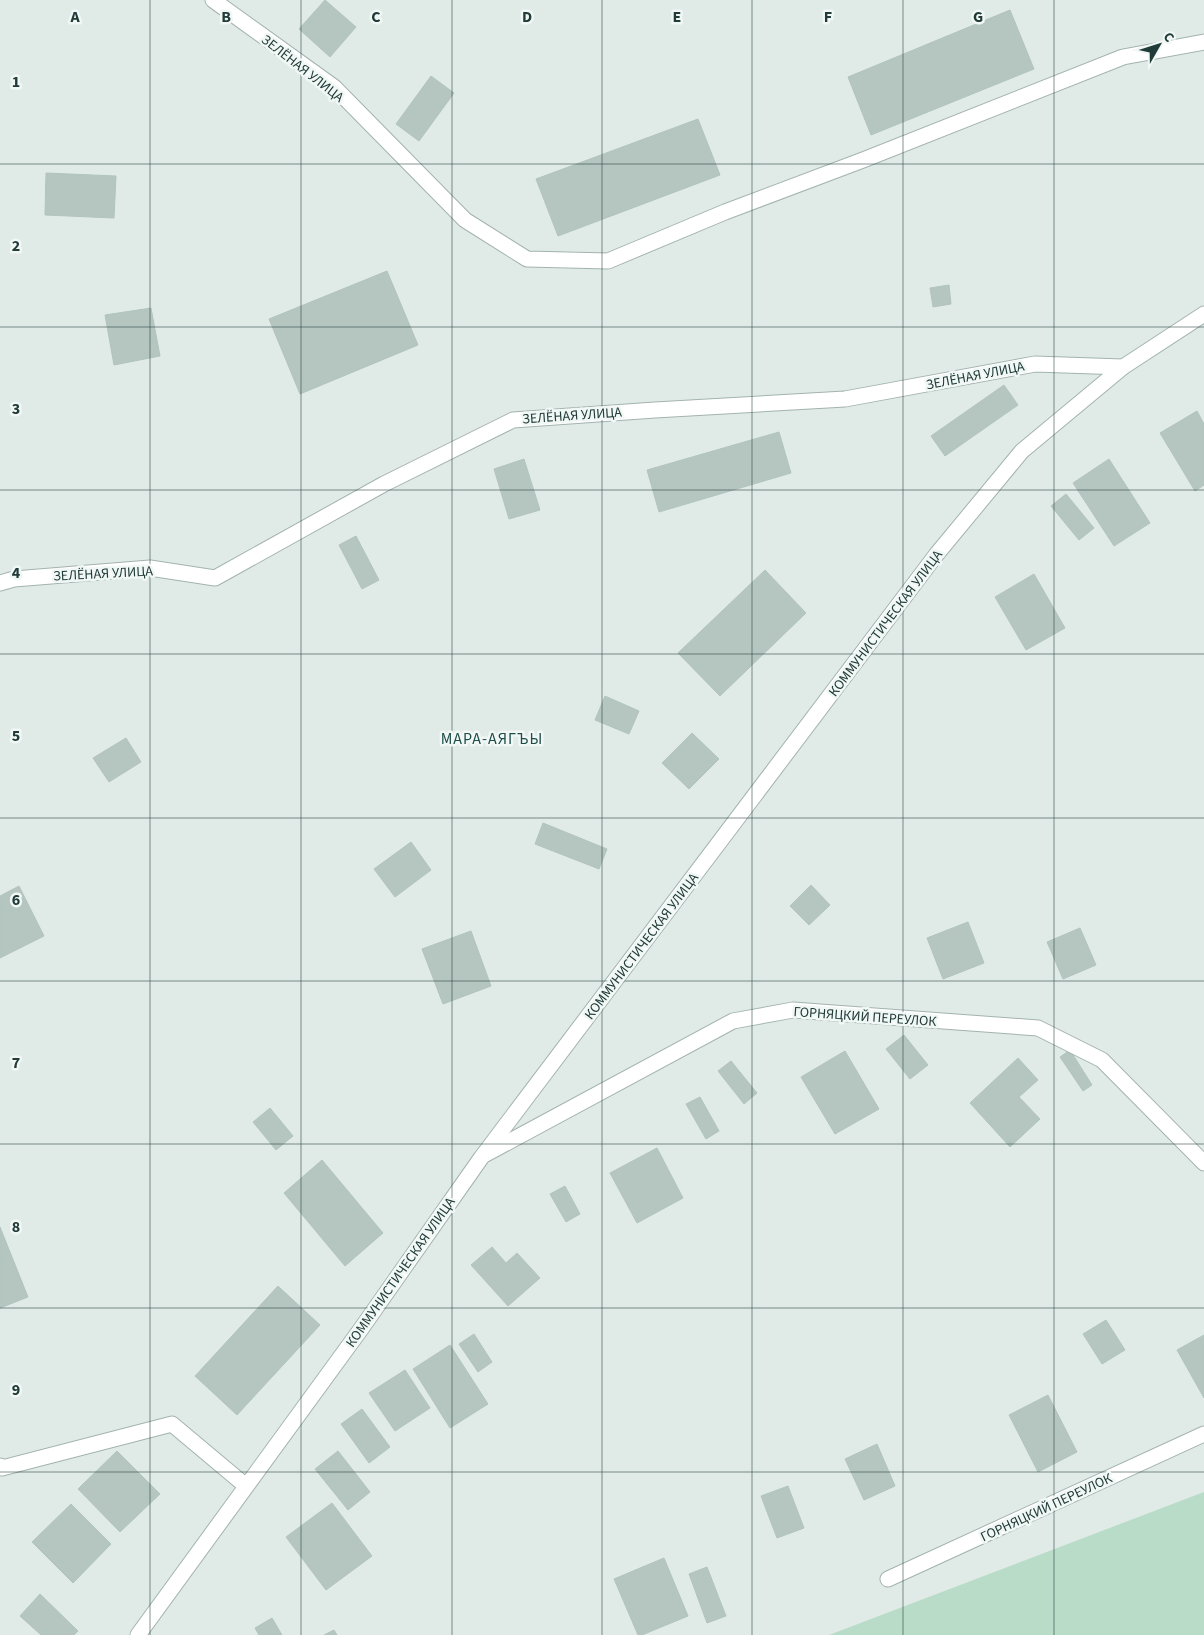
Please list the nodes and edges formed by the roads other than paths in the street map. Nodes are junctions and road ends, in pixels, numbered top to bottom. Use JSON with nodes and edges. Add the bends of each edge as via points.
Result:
{"nodes":[{"id":1,"x":213,"y":0,"type":"edge"},
{"id":2,"x":1204,"y":42,"type":"edge"},
{"id":3,"x":1204,"y":314,"type":"edge"},
{"id":4,"x":1123,"y":367,"type":"junction"},
{"id":5,"x":0,"y":583,"type":"edge"},
{"id":6,"x":480,"y":1158,"type":"junction"},
{"id":7,"x":1204,"y":1163,"type":"edge"},
{"id":8,"x":1204,"y":1434,"type":"edge"},
{"id":9,"x":0,"y":1466,"type":"edge"},
{"id":10,"x":246,"y":1486,"type":"junction"},
{"id":11,"x":888,"y":1579,"type":"dead end"},
{"id":12,"x":138,"y":1635,"type":"edge"}],
"edges":[{"from":1,"to":2,"type":"street","name":"ЗЕЛЁНАЯ УЛИЦА","via":[[334,87],[465,220],[527,259],[608,261],[1123,57]]},
{"from":3,"to":4,"type":"street","name":"КОММУНИСТИЧЕСКАЯ УЛИЦА"},
{"from":4,"to":5,"type":"street","name":"ЗЕЛЁНАЯ УЛИЦА","via":[[1035,364],[845,399],[513,420],[384,484],[215,578],[150,568],[14,579]]},
{"from":4,"to":6,"type":"street","name":"КОММУНИСТИЧЕСКАЯ УЛИЦА","via":[[1022,451],[936,555]]},
{"from":6,"to":7,"type":"street","name":"ГОРНЯЦКИЙ ПЕРЕУЛОК","via":[[733,1021],[793,1010],[1038,1028],[1102,1060]]},
{"from":6,"to":10,"type":"street","name":"КОММУНИСТИЧЕСКАЯ УЛИЦА"},
{"from":8,"to":11,"type":"street","name":"ГОРНЯЦКИЙ ПЕРЕУЛОК"},
{"from":9,"to":10,"type":"street","via":[[172,1424]]},
{"from":10,"to":12,"type":"street","name":"КОММУНИСТИЧЕСКАЯ УЛИЦА"}]}
